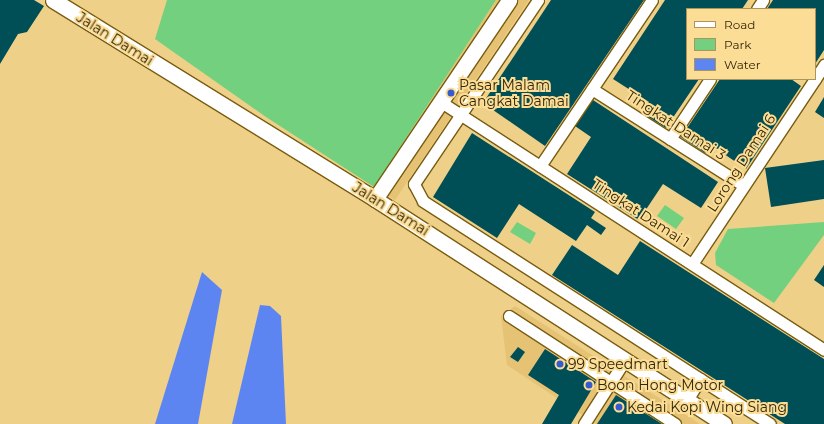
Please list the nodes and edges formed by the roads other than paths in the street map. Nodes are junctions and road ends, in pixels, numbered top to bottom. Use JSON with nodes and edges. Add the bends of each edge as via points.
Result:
{"nodes":[{"id":1,"x":54,"y":0,"type":"edge"},
{"id":2,"x":509,"y":0,"type":"edge"},
{"id":3,"x":538,"y":0,"type":"edge"},
{"id":4,"x":652,"y":0,"type":"edge"},
{"id":5,"x":824,"y":65,"type":"edge"},
{"id":6,"x":816,"y":77,"type":"edge"},
{"id":7,"x":709,"y":80,"type":"edge"},
{"id":8,"x":814,"y":80,"type":"edge"},
{"id":9,"x":592,"y":89,"type":"junction"},
{"id":10,"x":441,"y":102,"type":"junction"},
{"id":11,"x":461,"y":115,"type":"junction"},
{"id":12,"x":670,"y":139,"type":"junction"},
{"id":13,"x":540,"y":166,"type":"junction"},
{"id":14,"x":744,"y":186,"type":"junction"},
{"id":15,"x":375,"y":199,"type":"junction"},
{"id":16,"x":692,"y":264,"type":"junction"},
{"id":17,"x":509,"y":316,"type":"dead end"},
{"id":18,"x":824,"y":350,"type":"edge"},
{"id":19,"x":626,"y":360,"type":"junction"},
{"id":20,"x":700,"y":379,"type":"junction"},
{"id":21,"x":611,"y":382,"type":"junction"},
{"id":22,"x":687,"y":400,"type":"junction"},
{"id":23,"x":584,"y":424,"type":"edge"},
{"id":24,"x":675,"y":424,"type":"edge"},
{"id":25,"x":724,"y":424,"type":"edge"},
{"id":26,"x":770,"y":424,"type":"edge"}],
"edges":[{"from":1,"to":15,"type":"main road","name":"Jalan Damai"},
{"from":2,"to":10,"type":"main road"},
{"from":3,"to":11,"type":"street"},
{"from":4,"to":9,"type":"street"},
{"from":5,"to":6,"type":"street","name":"Lorong Damai 6"},
{"from":7,"to":12,"type":"street"},
{"from":8,"to":14,"type":"street","name":"Lorong Damai 6"},
{"from":9,"to":12,"type":"street","name":"Tingkat Damai 3"},
{"from":9,"to":13,"type":"street"},
{"from":10,"to":11,"type":"street","name":"Tingkat Damai 1"},
{"from":10,"to":15,"type":"main road"},
{"from":11,"to":13,"type":"street","name":"Tingkat Damai 1"},
{"from":11,"to":20,"type":"street","name":"Jalan Damai","via":[[414,184],[423,201]]},
{"from":12,"to":14,"type":"street","name":"Tingkat Damai 3"},
{"from":13,"to":16,"type":"street","name":"Tingkat Damai 1"},
{"from":14,"to":16,"type":"street","name":"Lorong Damai 6"},
{"from":15,"to":19,"type":"main road","name":"Jalan Damai"},
{"from":16,"to":18,"type":"street","name":"Tingkat Damai 1"},
{"from":17,"to":21,"type":"street"},
{"from":19,"to":21,"type":"street"},
{"from":19,"to":22,"type":"main road","name":"Jalan Damai"},
{"from":20,"to":22,"type":"street"},
{"from":20,"to":26,"type":"street","name":"Jalan Damai"},
{"from":21,"to":23,"type":"street"},
{"from":21,"to":24,"type":"street"},
{"from":22,"to":25,"type":"main road","name":"Jalan Damai"}]}
